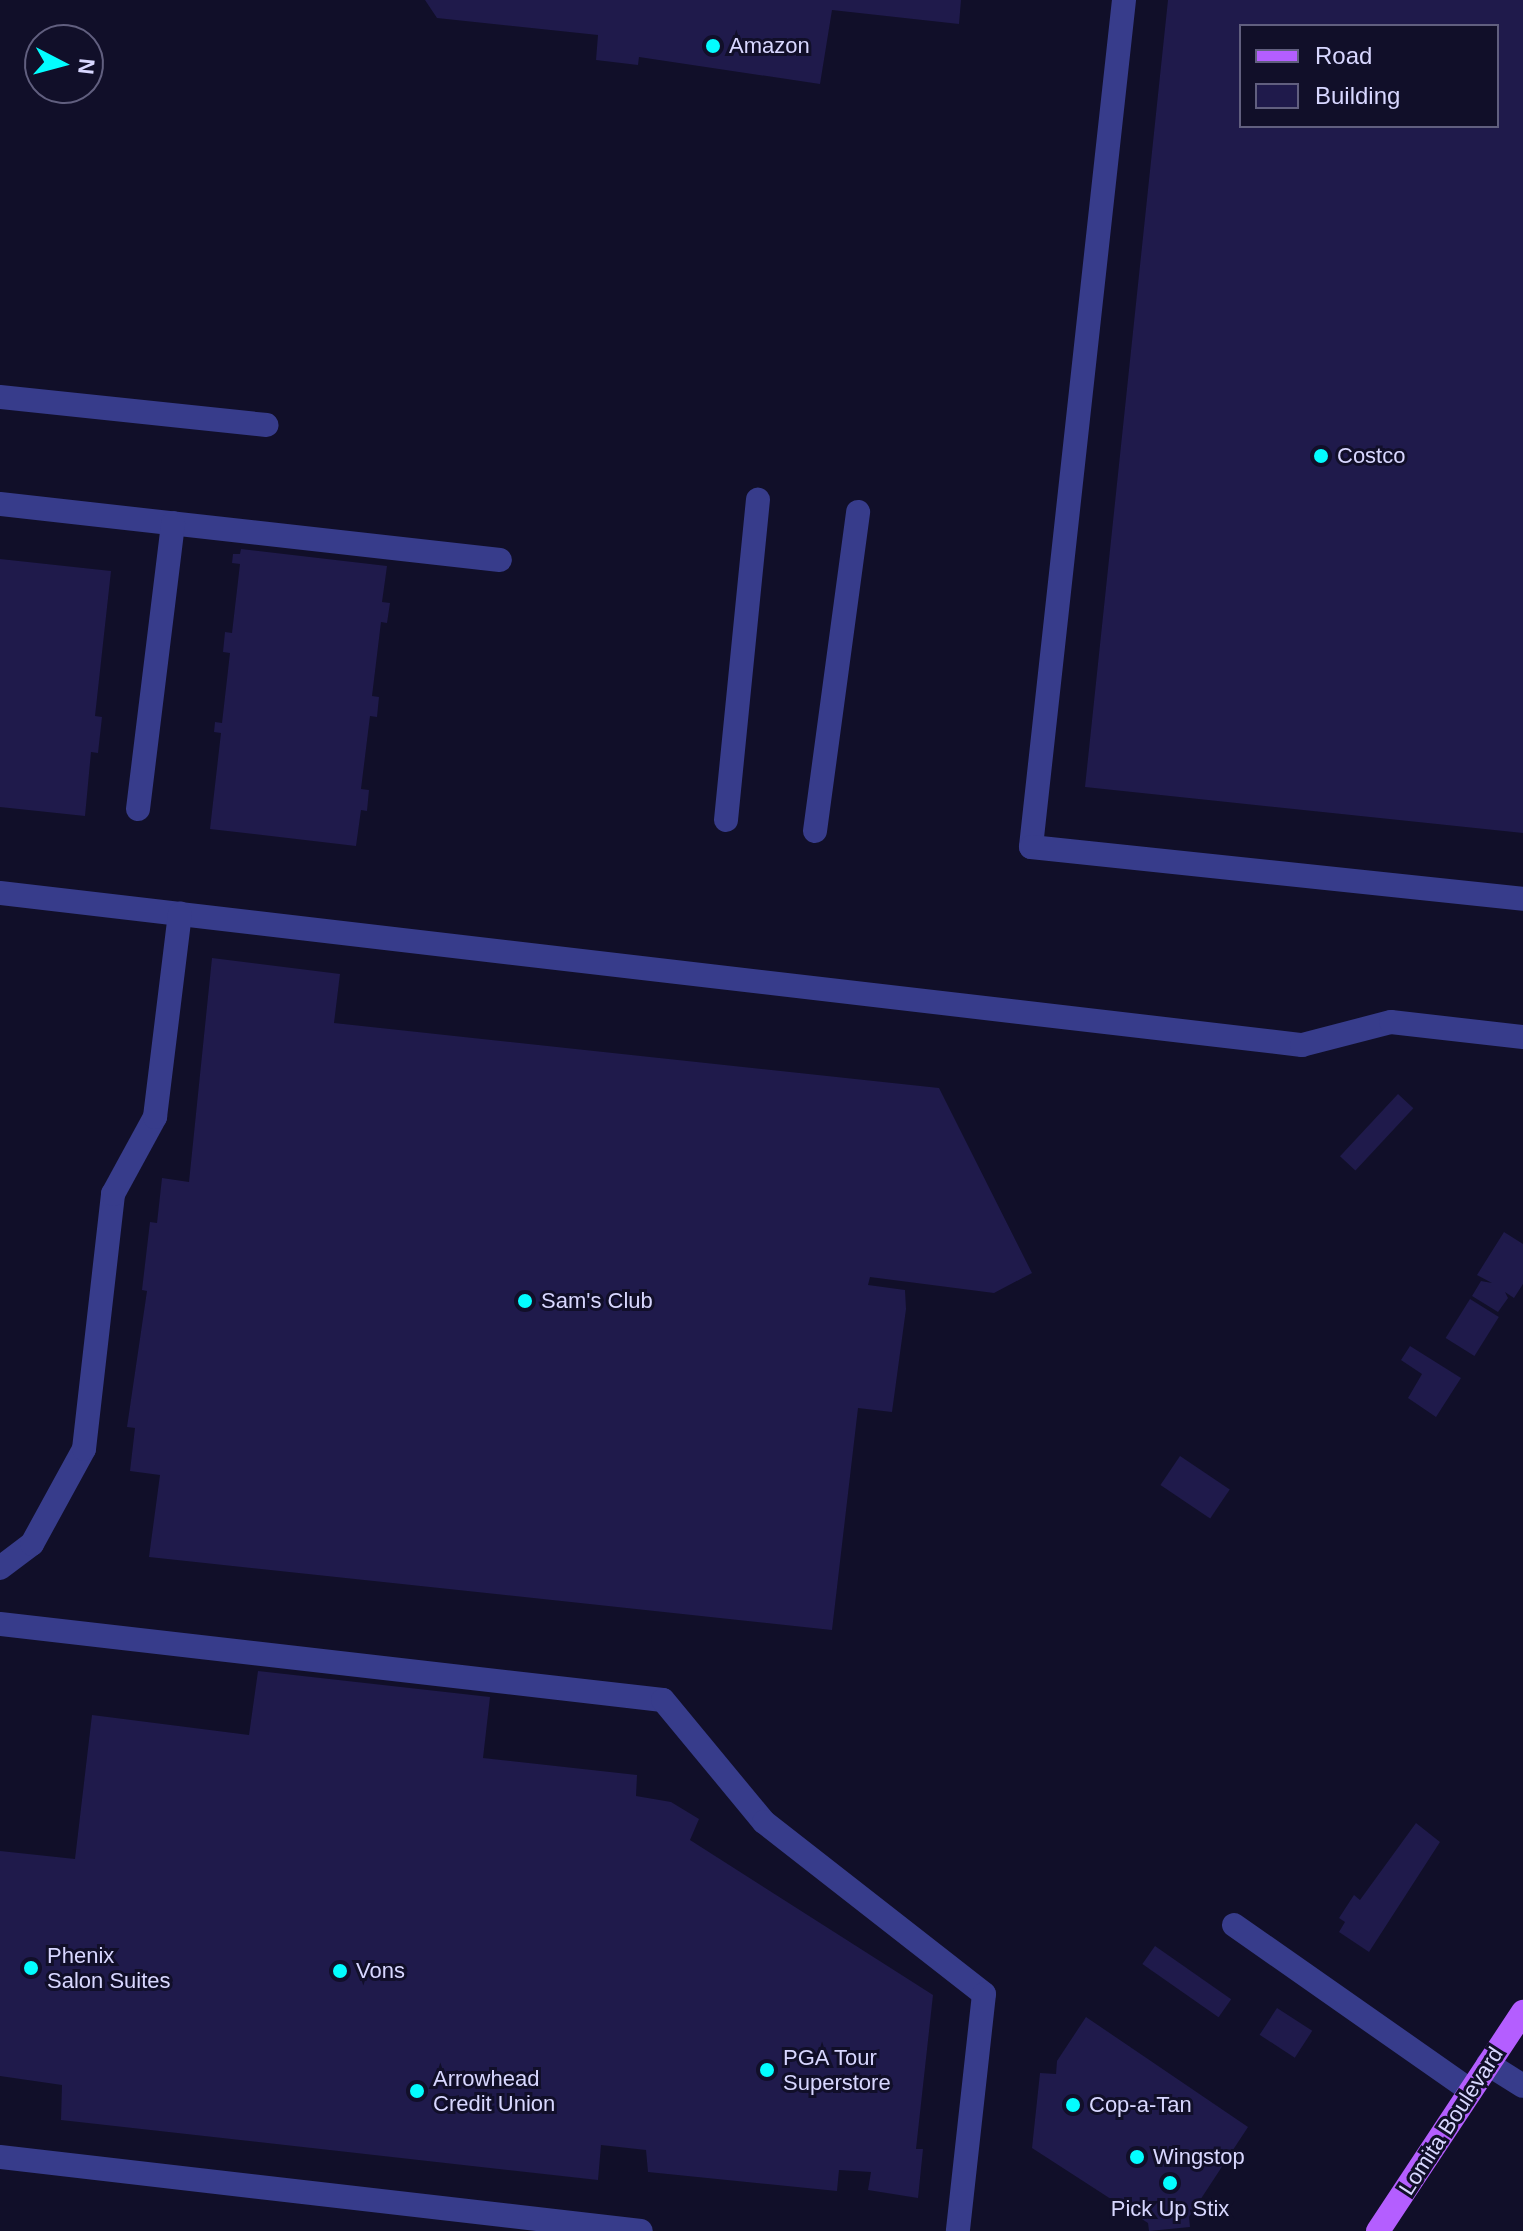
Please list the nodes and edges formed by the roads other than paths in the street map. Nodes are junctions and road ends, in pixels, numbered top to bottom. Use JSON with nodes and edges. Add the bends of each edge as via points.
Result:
{"nodes":[{"id":1,"x":1124,"y":0,"type":"edge"},
{"id":2,"x":0,"y":397,"type":"edge"},
{"id":3,"x":267,"y":425,"type":"dead end"},
{"id":4,"x":758,"y":500,"type":"dead end"},
{"id":5,"x":0,"y":504,"type":"edge"},
{"id":6,"x":858,"y":512,"type":"dead end"},
{"id":7,"x":173,"y":523,"type":"junction"},
{"id":8,"x":500,"y":560,"type":"dead end"},
{"id":9,"x":138,"y":809,"type":"dead end"},
{"id":10,"x":726,"y":820,"type":"dead end"},
{"id":11,"x":815,"y":831,"type":"dead end"},
{"id":12,"x":0,"y":893,"type":"edge"},
{"id":13,"x":1523,"y":899,"type":"edge"},
{"id":14,"x":180,"y":914,"type":"junction"},
{"id":15,"x":1523,"y":1037,"type":"edge"},
{"id":16,"x":0,"y":1568,"type":"edge"},
{"id":17,"x":0,"y":1624,"type":"edge"},
{"id":18,"x":1234,"y":1925,"type":"dead end"},
{"id":19,"x":1523,"y":2012,"type":"edge"},
{"id":20,"x":1488,"y":2064,"type":"junction"},
{"id":21,"x":1523,"y":2086,"type":"edge"},
{"id":22,"x":1471,"y":2091,"type":"junction"},
{"id":23,"x":0,"y":2157,"type":"edge"},
{"id":24,"x":641,"y":2231,"type":"edge"},
{"id":25,"x":958,"y":2231,"type":"edge"},
{"id":26,"x":1378,"y":2231,"type":"edge"}],
"edges":[{"from":1,"to":13,"type":"lane","via":[[1031,847]]},
{"from":2,"to":3,"type":"lane"},
{"from":4,"to":10,"type":"lane"},
{"from":5,"to":7,"type":"lane"},
{"from":6,"to":11,"type":"lane"},
{"from":7,"to":8,"type":"lane"},
{"from":7,"to":9,"type":"lane"},
{"from":12,"to":14,"type":"lane"},
{"from":14,"to":15,"type":"lane","via":[[1302,1045],[1391,1022]]},
{"from":14,"to":16,"type":"lane","via":[[155,1117],[113,1194],[84,1449],[32,1544]]},
{"from":17,"to":25,"type":"lane","via":[[663,1700],[764,1822],[984,1994]]},
{"from":18,"to":22,"type":"lane"},
{"from":19,"to":20,"type":"main road","name":"Lomita Boulevard"},
{"from":20,"to":21,"type":"lane"},
{"from":20,"to":22,"type":"main road","name":"Lomita Boulevard"},
{"from":22,"to":26,"type":"main road","name":"Lomita Boulevard"},
{"from":23,"to":24,"type":"lane"}]}
